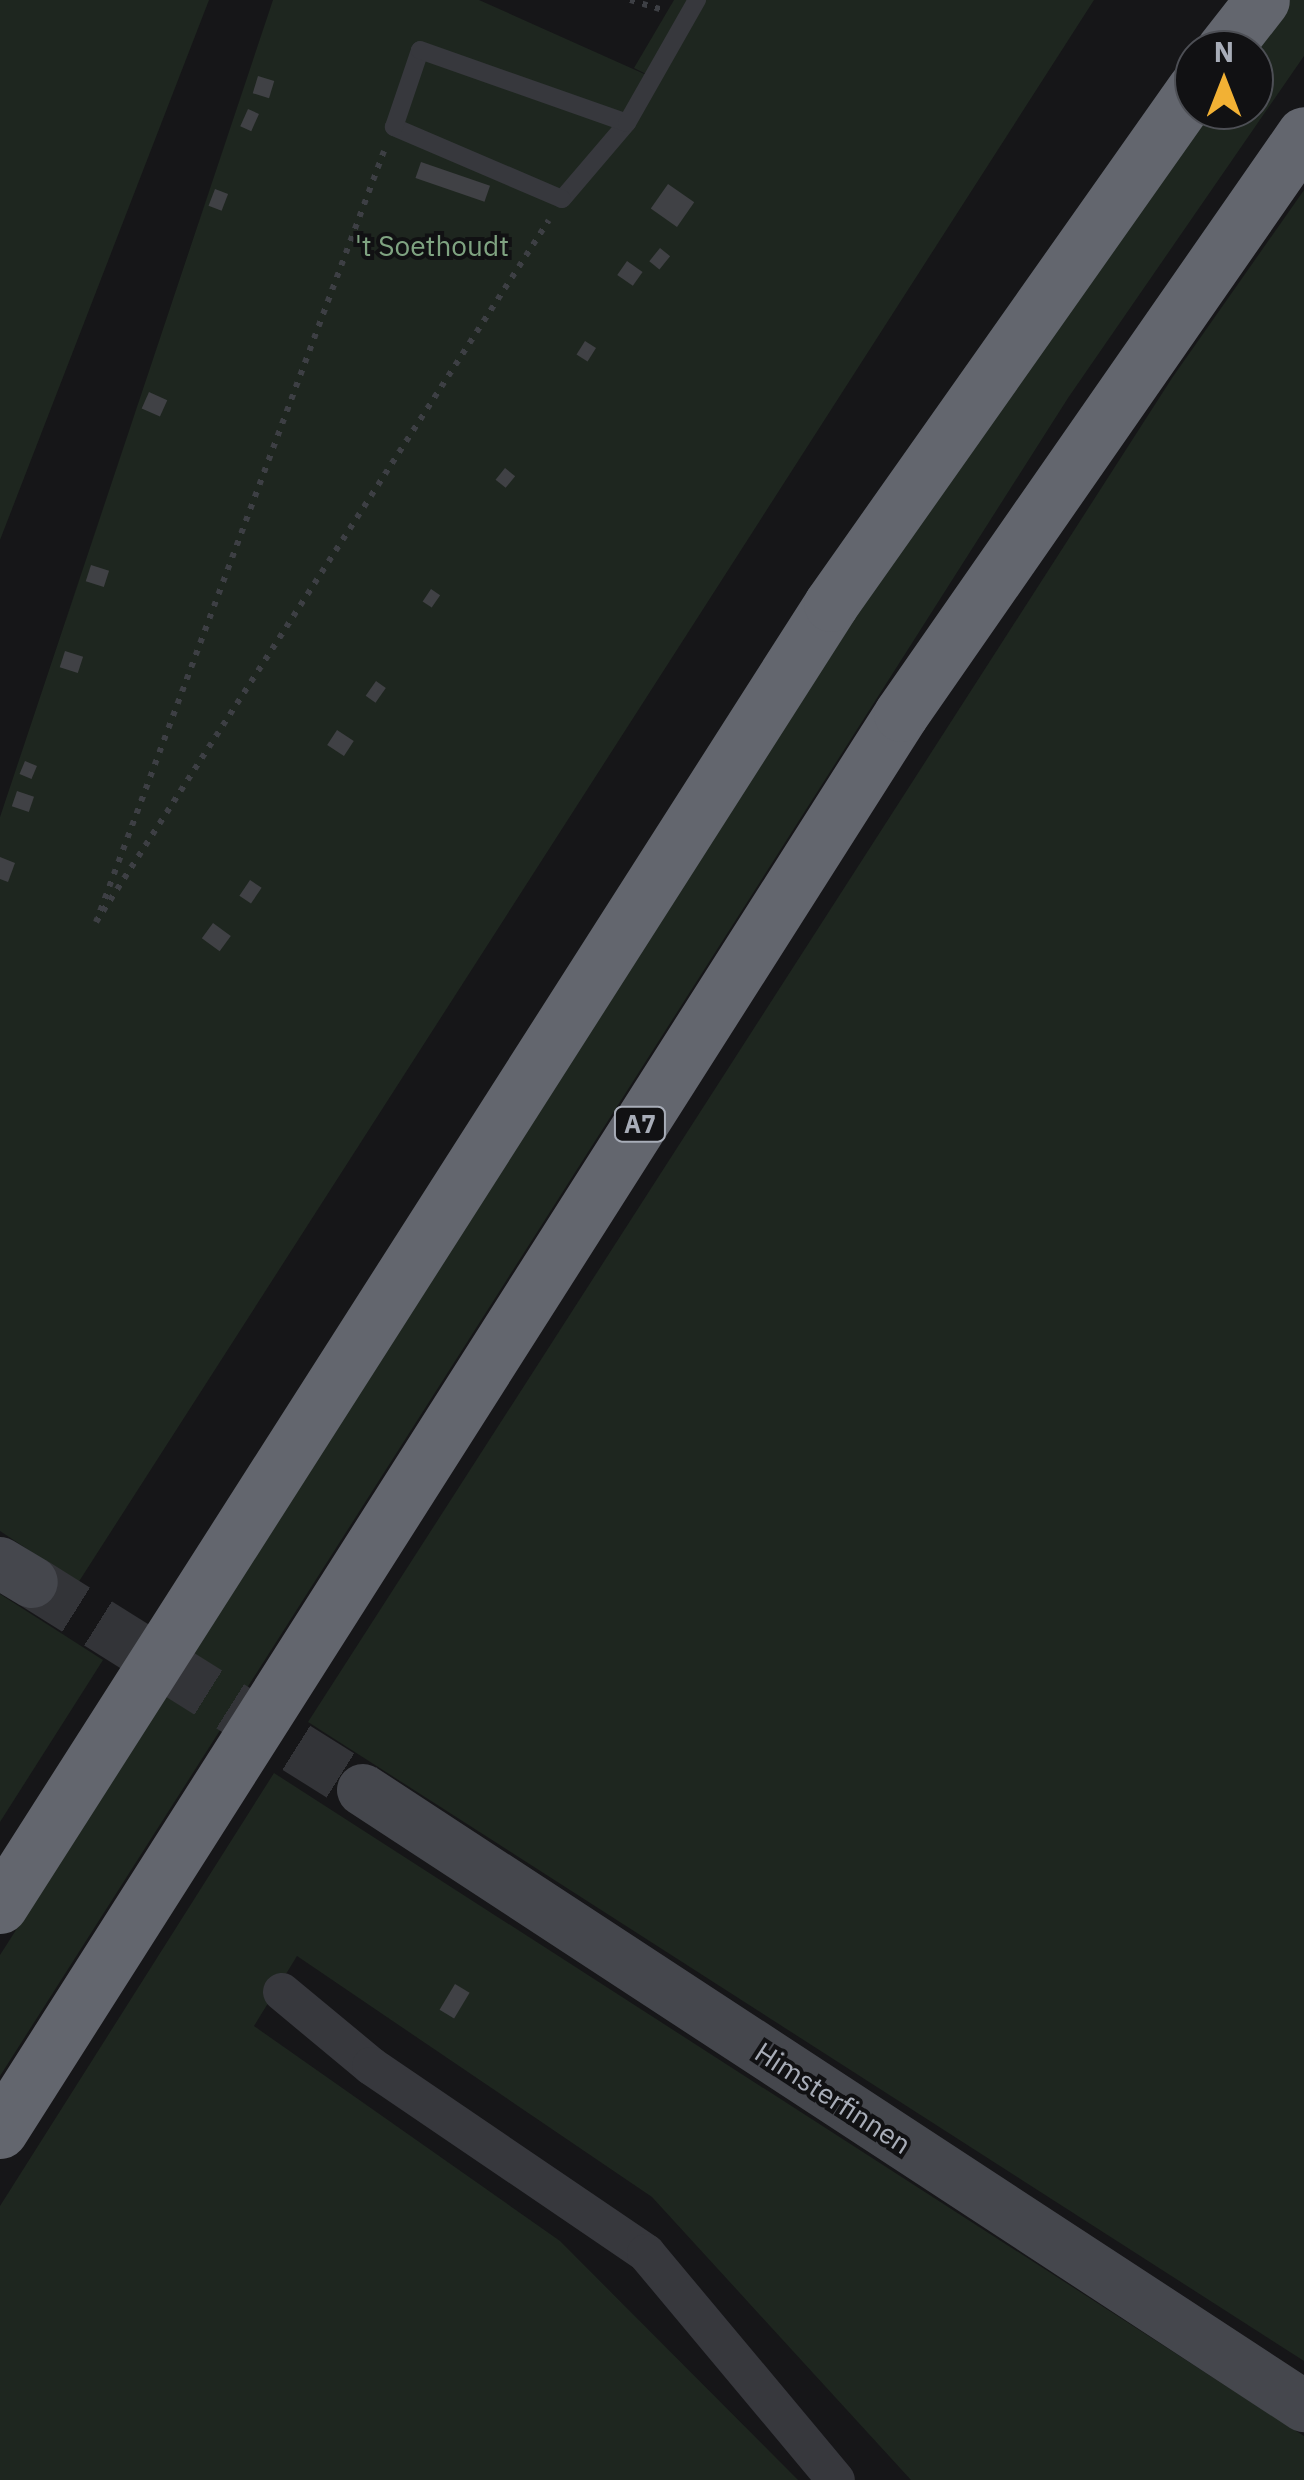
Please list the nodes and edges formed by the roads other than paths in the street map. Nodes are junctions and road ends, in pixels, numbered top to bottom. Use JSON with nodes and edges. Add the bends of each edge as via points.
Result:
{"nodes":[{"id":1,"x":697,"y":0,"type":"edge"},
{"id":2,"x":1262,"y":0,"type":"edge"},
{"id":3,"x":1239,"y":30,"type":"edge"},
{"id":4,"x":1174,"y":117,"type":"edge"},
{"id":5,"x":628,"y":123,"type":"junction"},
{"id":6,"x":1304,"y":134,"type":"edge"},
{"id":7,"x":363,"y":1790,"type":"tunnel mouth"},
{"id":8,"x":0,"y":1906,"type":"edge"},
{"id":9,"x":282,"y":1992,"type":"dead end"},
{"id":10,"x":0,"y":2131,"type":"edge"},
{"id":11,"x":1304,"y":2406,"type":"edge"},
{"id":12,"x":836,"y":2480,"type":"edge"}],
"edges":[{"from":1,"to":5,"type":"lane"},
{"from":2,"to":3,"type":"highway"},
{"from":4,"to":8,"type":"highway","via":[[832,604]]},
{"from":5,"to":5,"type":"lane","via":[[562,199],[394,127],[420,50]]},
{"from":6,"to":10,"type":"highway","number":"A7","via":[[901,714]]},
{"from":7,"to":11,"type":"street","name":"Himsterfinnen"},
{"from":9,"to":12,"type":"street","via":[[371,2066],[646,2253]]}]}
